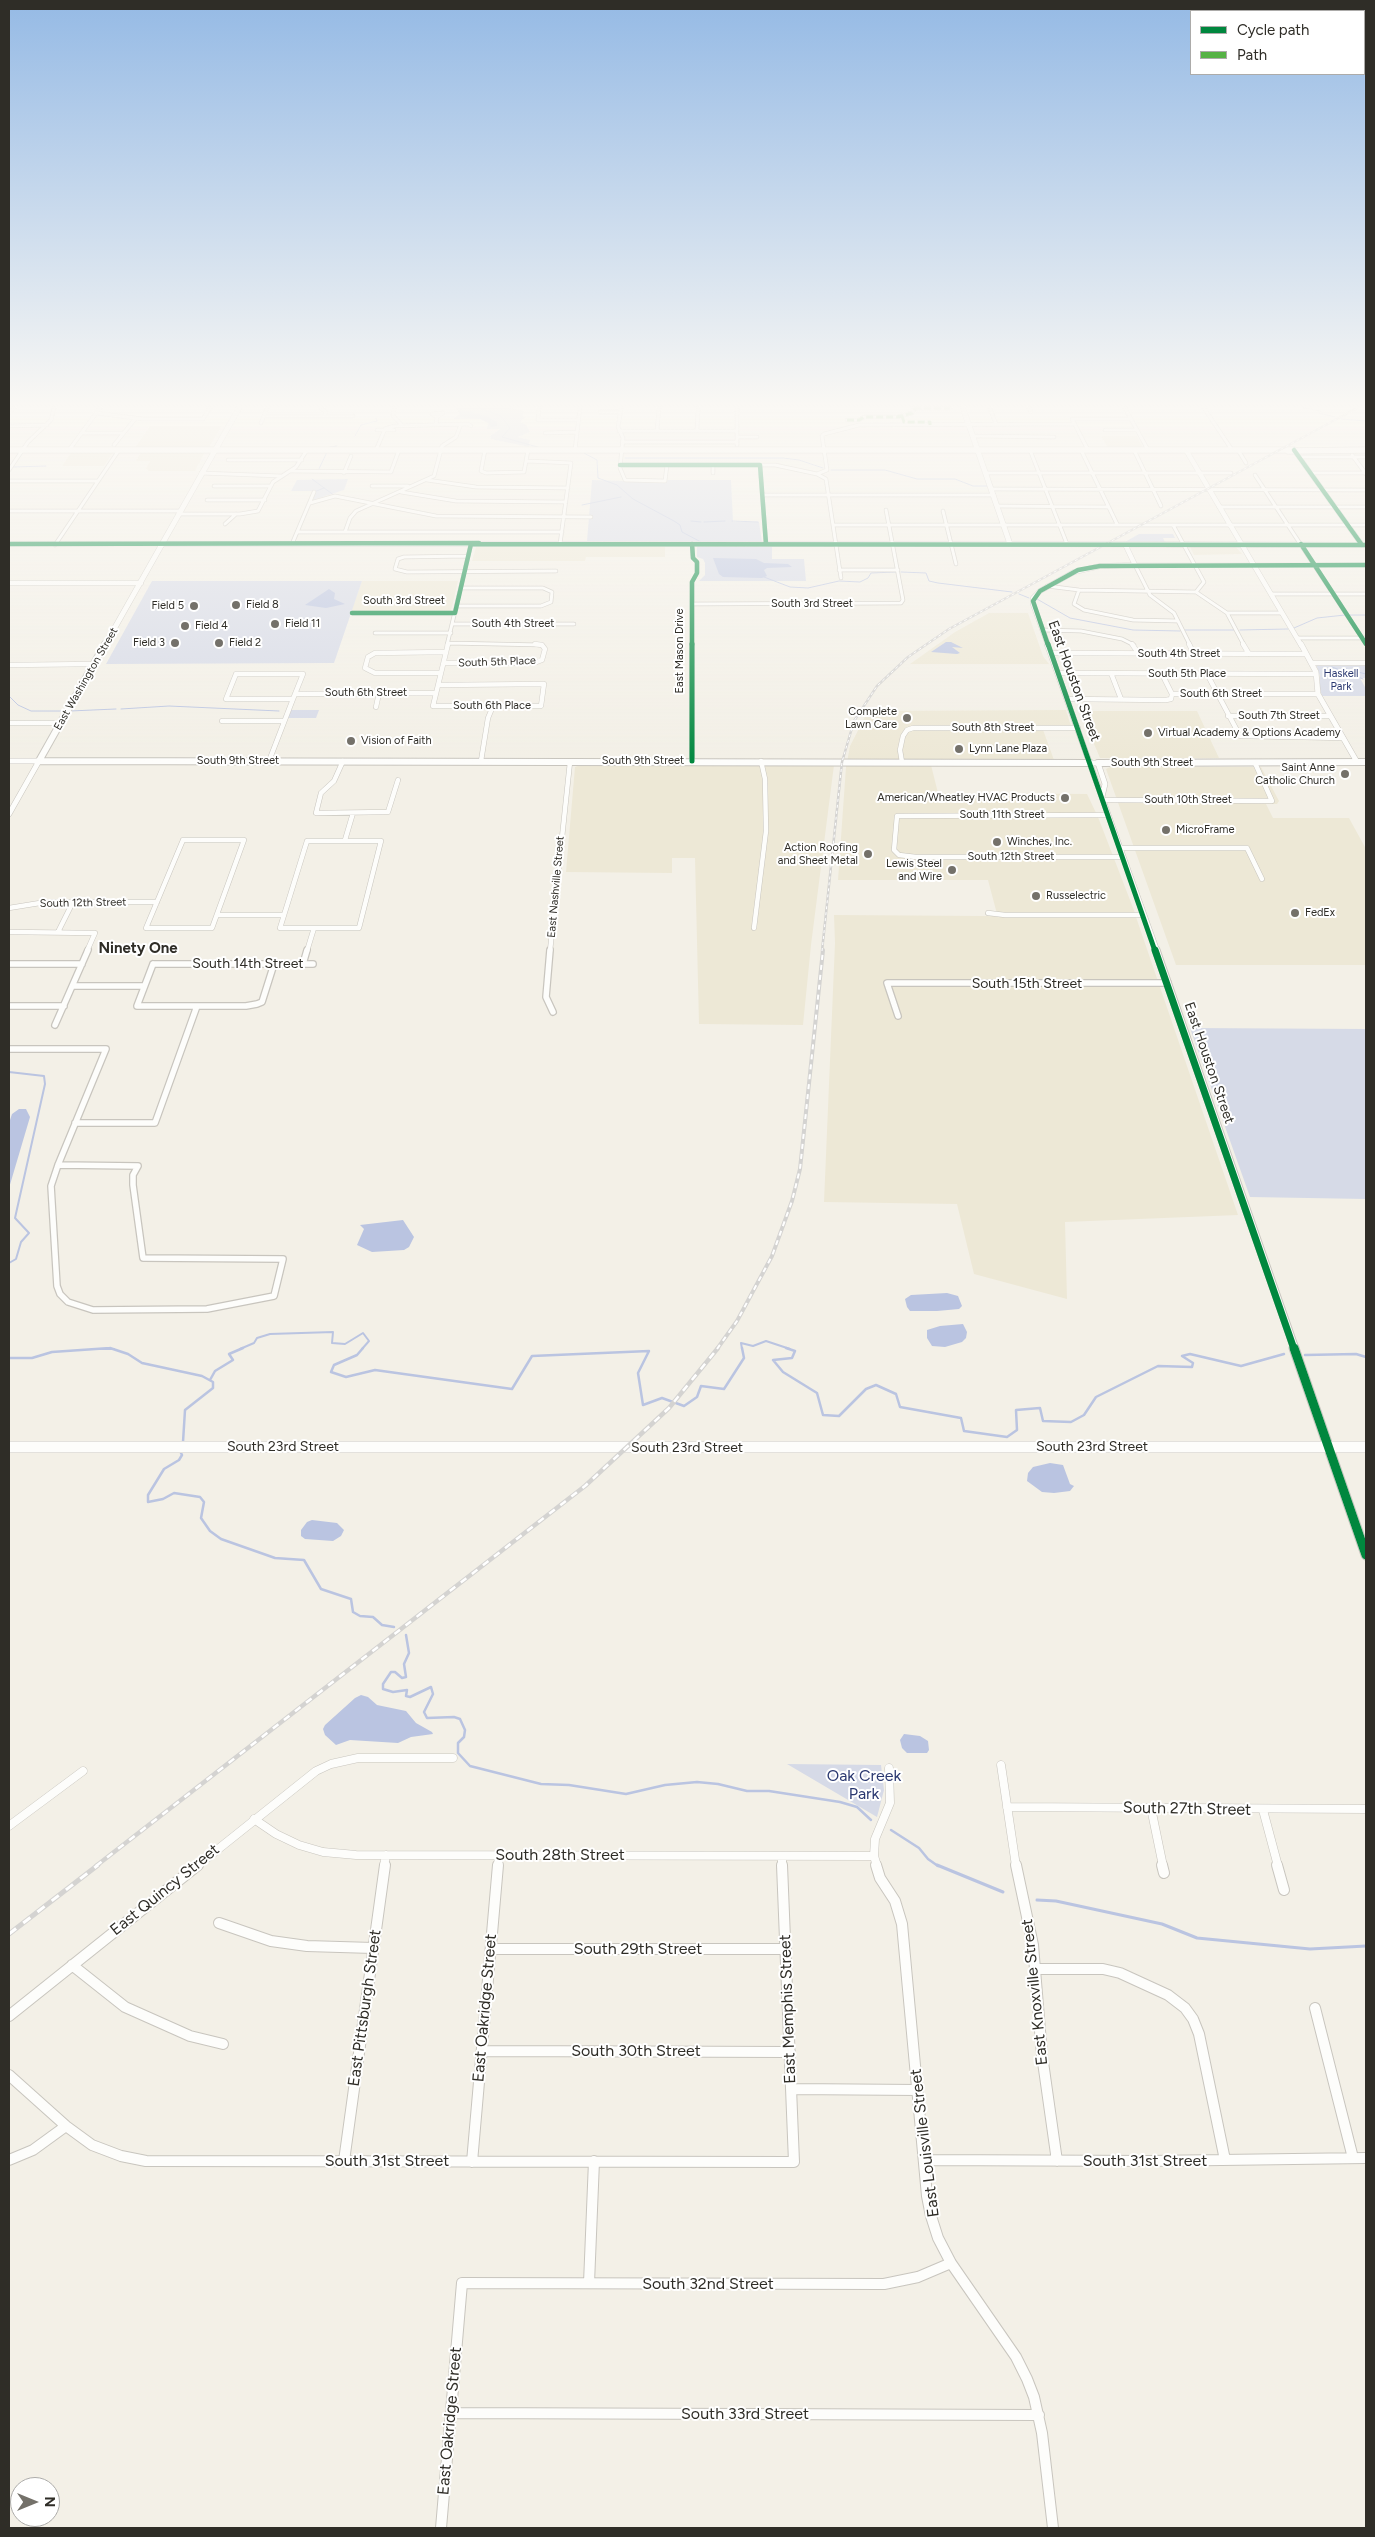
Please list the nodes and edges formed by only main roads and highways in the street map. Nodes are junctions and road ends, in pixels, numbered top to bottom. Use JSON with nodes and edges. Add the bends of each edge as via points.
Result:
{"nodes":[{"id":1,"x":172,"y":526,"type":"edge"},
{"id":2,"x":1005,"y":526,"type":"edge"},
{"id":3,"x":1364,"y":544,"type":"edge"},
{"id":4,"x":141,"y":583,"type":"joint"},
{"id":5,"x":94,"y":664,"type":"joint"},
{"id":6,"x":39,"y":761,"type":"joint"},
{"id":7,"x":1366,"y":762,"type":"edge"},
{"id":8,"x":1090,"y":763,"type":"road end"},
{"id":9,"x":1098,"y":763,"type":"road end"},
{"id":10,"x":9,"y":1447,"type":"edge"},
{"id":11,"x":1366,"y":1447,"type":"edge"}],
"edges":[{"from":1,"to":4,"type":"main road","name":"East Washington Street"},
{"from":2,"to":3,"type":"main road","via":[[1010,544]]},
{"from":4,"to":5,"type":"main road","name":"East Washington Street"},
{"from":5,"to":6,"type":"main road","name":"East Washington Street"},
{"from":6,"to":8,"type":"main road","name":"South 9th Street"},
{"from":7,"to":9,"type":"main road","name":"South 9th Street"},
{"from":10,"to":11,"type":"main road","name":"South 23rd Street"}]}
